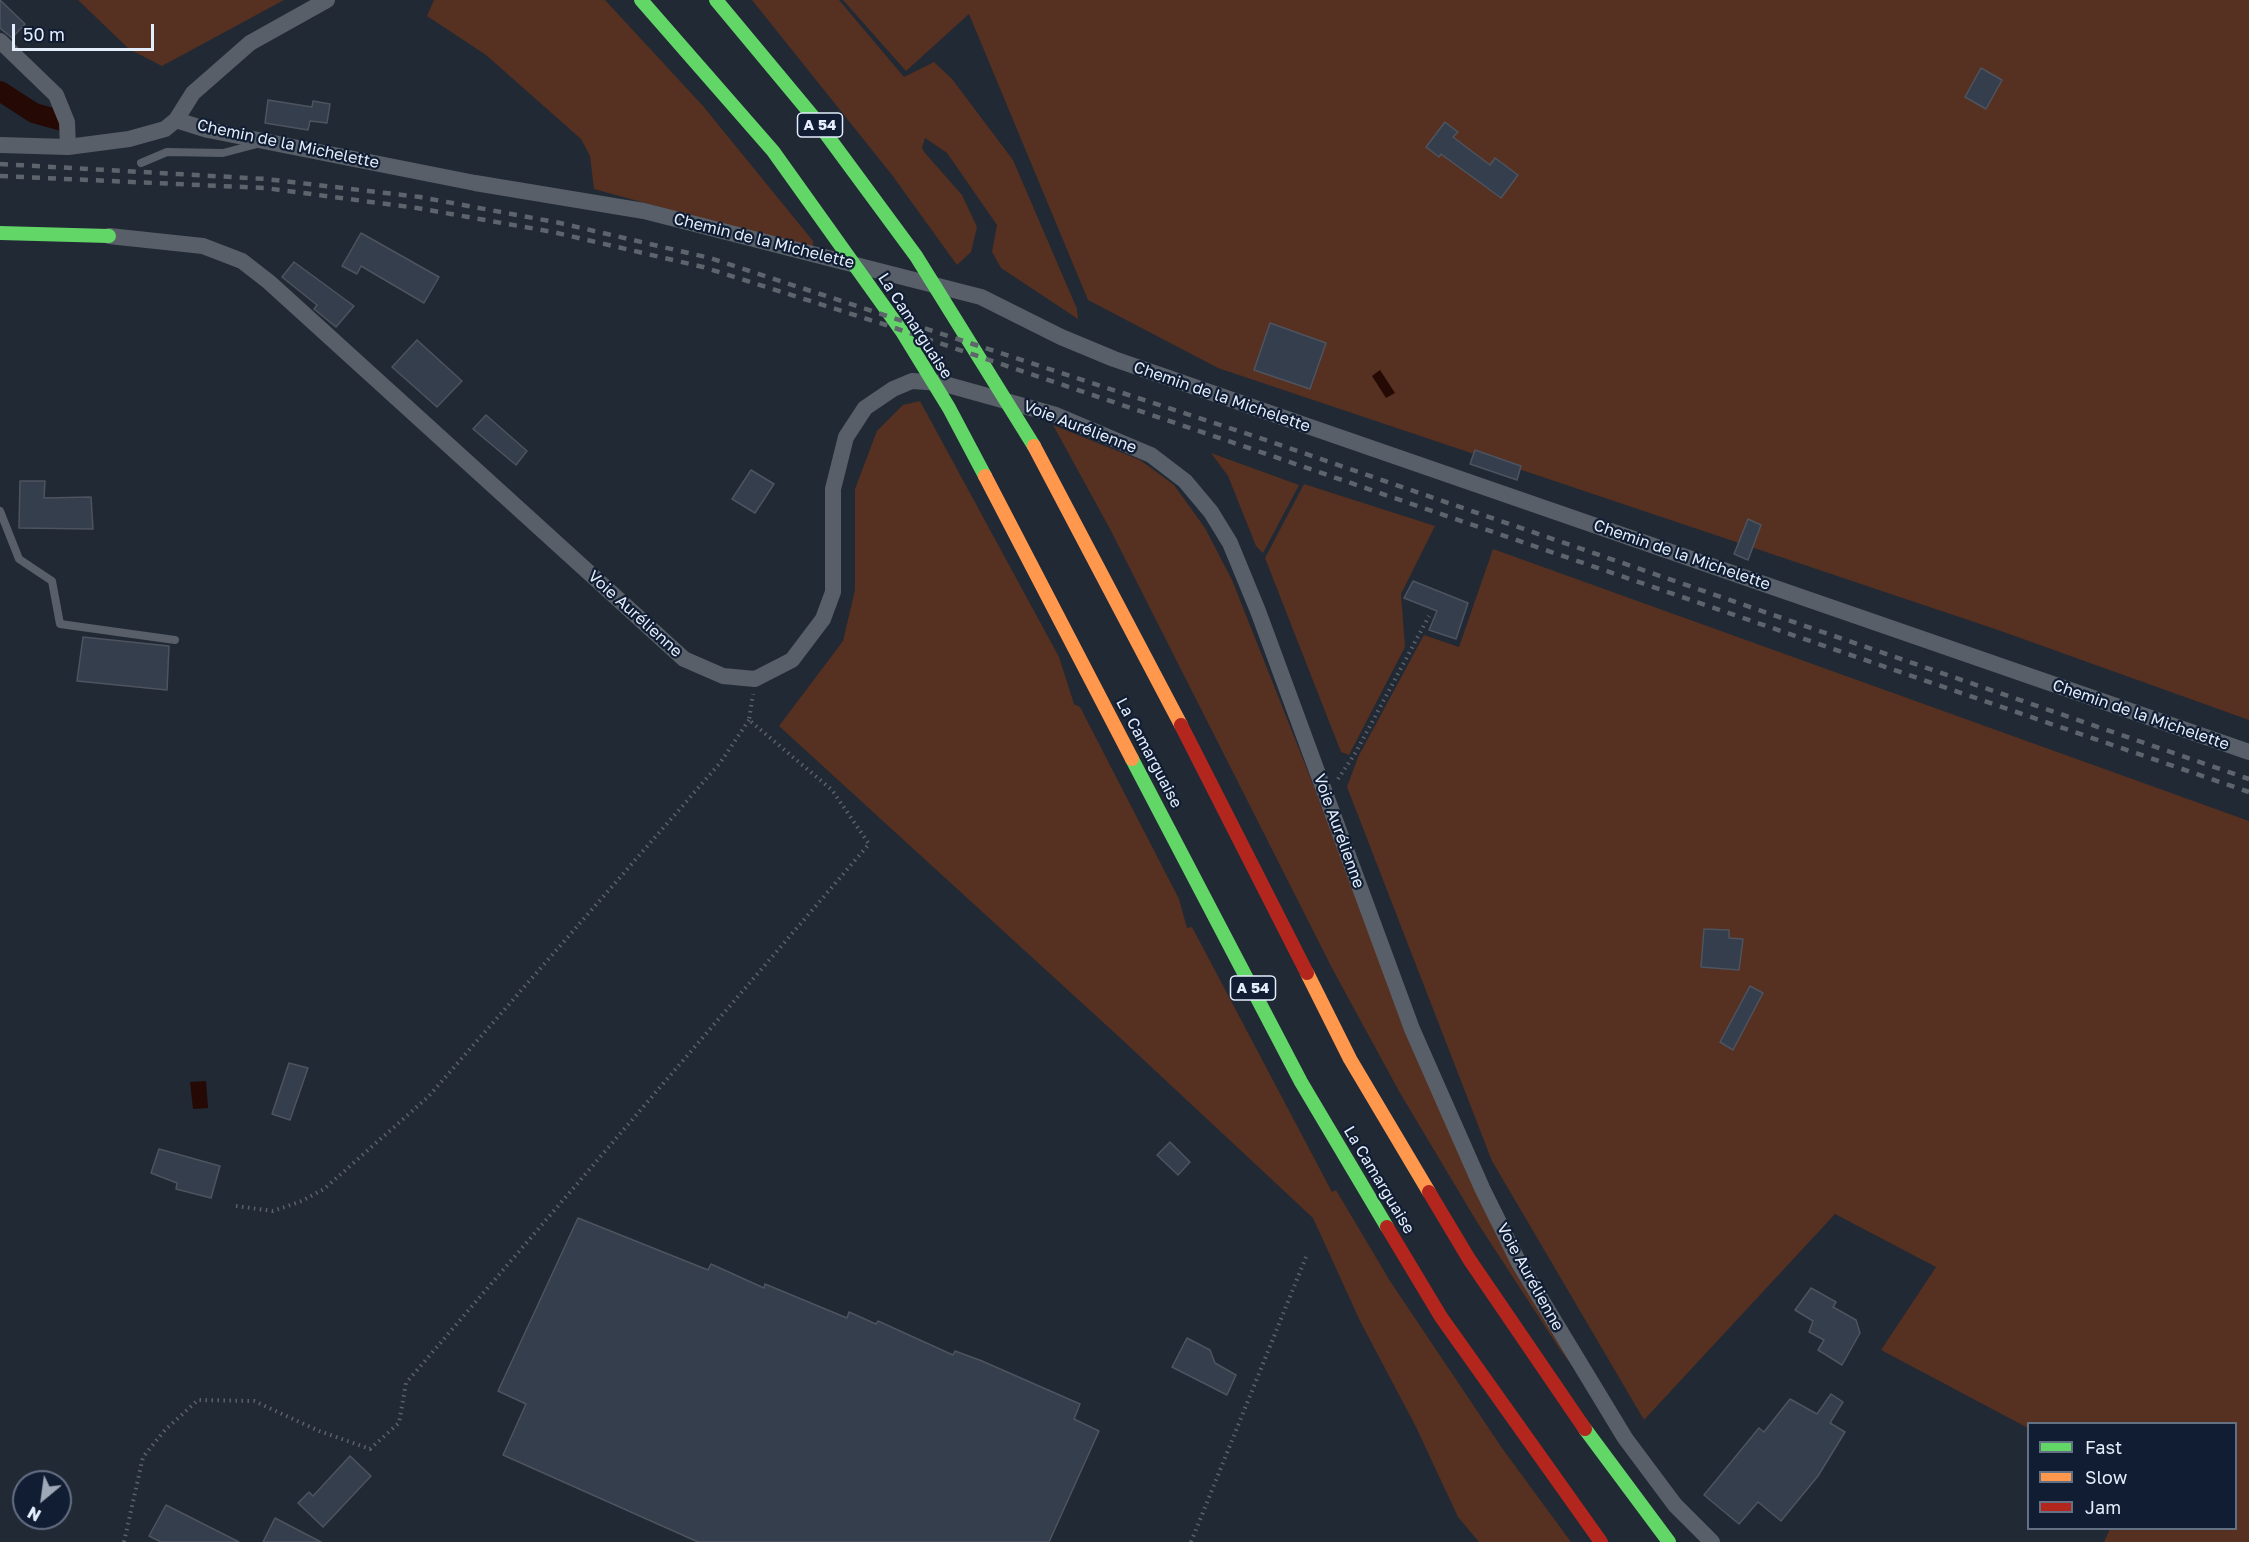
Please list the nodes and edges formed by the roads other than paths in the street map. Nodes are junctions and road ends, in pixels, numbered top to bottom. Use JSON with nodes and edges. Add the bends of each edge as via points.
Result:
{"nodes":[{"id":1,"x":327,"y":0,"type":"edge"},
{"id":2,"x":641,"y":0,"type":"edge"},
{"id":3,"x":716,"y":0,"type":"edge"},
{"id":4,"x":0,"y":41,"type":"edge"},
{"id":5,"x":170,"y":124,"type":"junction"},
{"id":6,"x":269,"y":141,"type":"junction"},
{"id":7,"x":0,"y":145,"type":"edge"},
{"id":8,"x":69,"y":147,"type":"junction"},
{"id":9,"x":141,"y":163,"type":"dead end"},
{"id":10,"x":0,"y":233,"type":"edge"},
{"id":11,"x":109,"y":236,"type":"joint"},
{"id":12,"x":0,"y":511,"type":"edge"},
{"id":13,"x":175,"y":640,"type":"dead end"},
{"id":14,"x":2249,"y":752,"type":"edge"},
{"id":15,"x":1601,"y":1542,"type":"edge"},
{"id":16,"x":1670,"y":1542,"type":"edge"},
{"id":17,"x":1712,"y":1542,"type":"edge"}],
"edges":[{"from":1,"to":5,"type":"street","via":[[250,43],[193,93]]},
{"from":2,"to":15,"type":"main road","name":"La Camarguaise","number":"A 54","via":[[773,151],[903,333],[949,408],[1301,1082],[1441,1317]]},
{"from":3,"to":16,"type":"main road","number":"A 54","via":[[815,119],[916,256],[1026,431],[1156,676],[1350,1059],[1469,1259],[1571,1410]]},
{"from":4,"to":8,"type":"street","via":[[56,95],[67,122]]},
{"from":5,"to":6,"type":"street","name":"Chemin de la Michelette"},
{"from":5,"to":8,"type":"street","via":[[129,140]]},
{"from":6,"to":9,"type":"lane","via":[[223,153],[168,152]]},
{"from":6,"to":14,"type":"street","name":"Chemin de la Michelette","via":[[476,183],[644,211],[981,297],[1114,359]]},
{"from":7,"to":8,"type":"street"},
{"from":10,"to":11,"type":"main road"},
{"from":11,"to":17,"type":"street","name":"Voie Aurélienne","via":[[203,246],[242,261],[270,282],[684,659],[723,676],[755,679],[792,660],[823,619],[833,592],[833,489],[846,437],[865,408],[893,388],[912,381],[941,382],[1056,415],[1151,455],[1185,481],[1230,543],[1412,1029],[1519,1263],[1626,1438],[1675,1505]]},
{"from":12,"to":13,"type":"lane","via":[[19,559],[52,581],[60,624]]}]}
